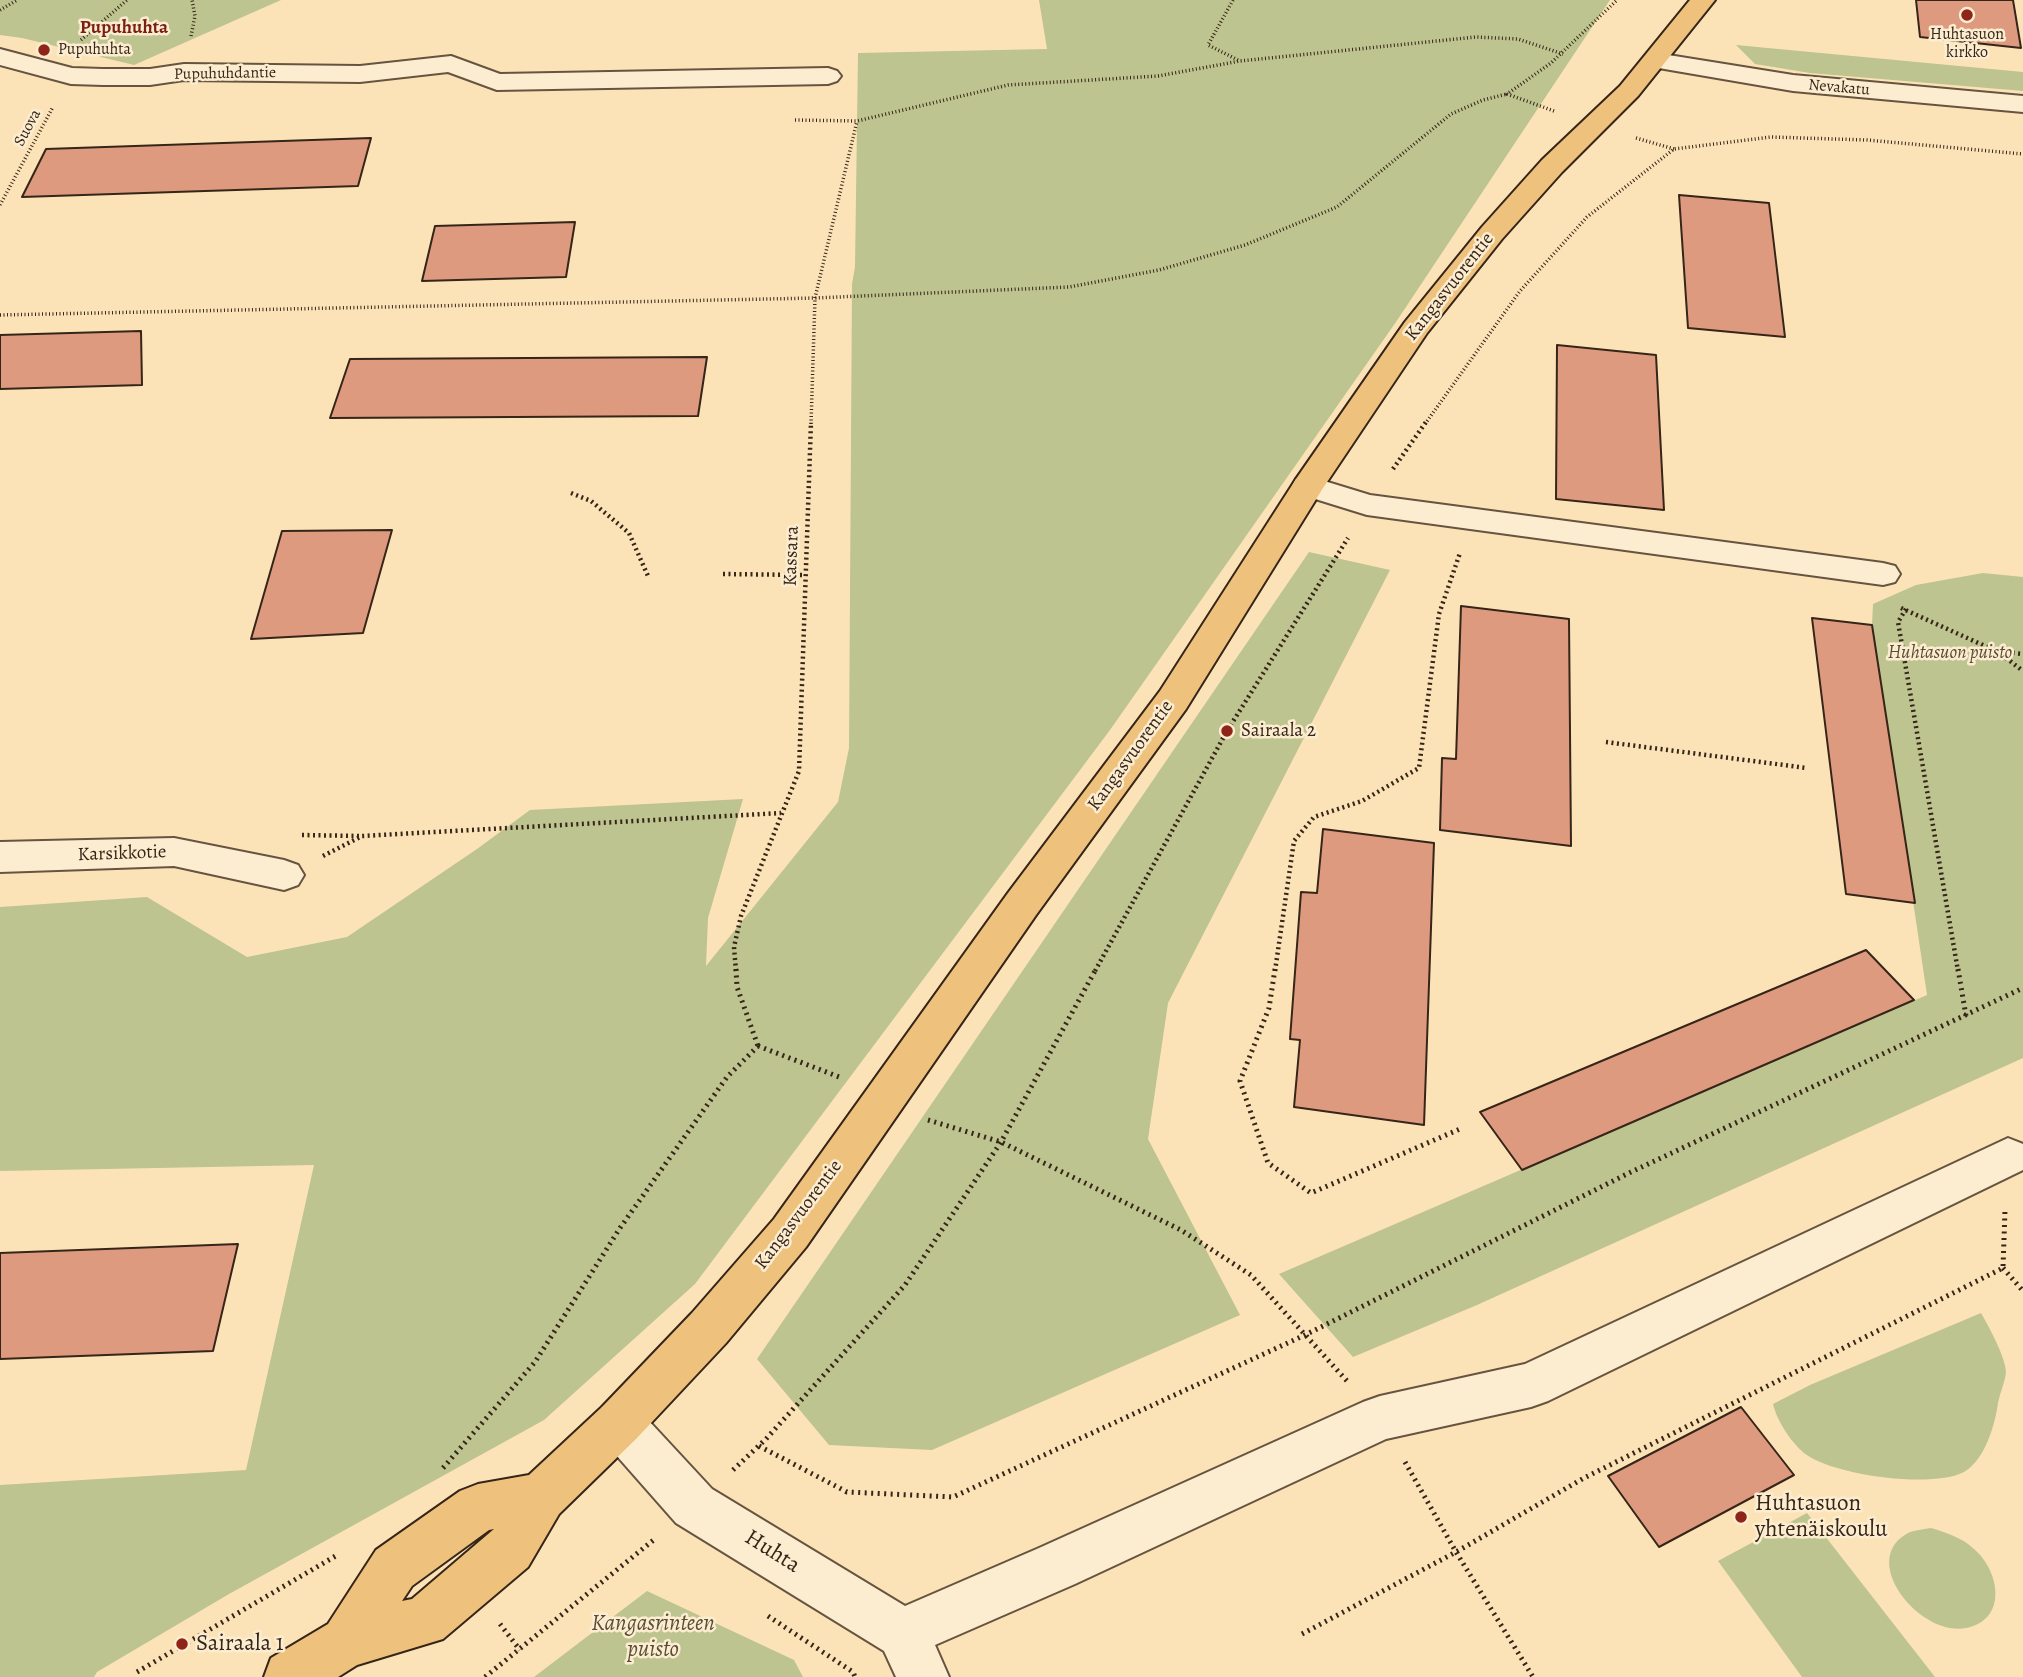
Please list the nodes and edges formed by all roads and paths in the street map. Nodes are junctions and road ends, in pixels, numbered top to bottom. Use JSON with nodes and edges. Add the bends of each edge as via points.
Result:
{"nodes":[{"id":1,"x":17,"y":0,"type":"edge"},
{"id":2,"x":127,"y":0,"type":"edge"},
{"id":3,"x":1233,"y":0,"type":"edge"},
{"id":4,"x":1617,"y":0,"type":"edge"},
{"id":5,"x":1703,"y":0,"type":"edge"},
{"id":6,"x":0,"y":9,"type":"edge"},
{"id":7,"x":73,"y":47,"type":"dead end"},
{"id":8,"x":1563,"y":54,"type":"junction"},
{"id":9,"x":0,"y":57,"type":"edge"},
{"id":10,"x":1240,"y":61,"type":"junction"},
{"id":11,"x":1656,"y":61,"type":"junction"},
{"id":12,"x":828,"y":76,"type":"dead end"},
{"id":13,"x":1898,"y":92,"type":"junction"},
{"id":14,"x":1507,"y":94,"type":"junction"},
{"id":15,"x":57,"y":99,"type":"dead end"},
{"id":16,"x":2023,"y":104,"type":"edge"},
{"id":17,"x":1555,"y":111,"type":"dead end"},
{"id":18,"x":795,"y":120,"type":"dead end"},
{"id":19,"x":857,"y":121,"type":"junction"},
{"id":20,"x":2023,"y":125,"type":"edge"},
{"id":21,"x":1636,"y":138,"type":"dead end"},
{"id":22,"x":1674,"y":149,"type":"junction"},
{"id":23,"x":2023,"y":154,"type":"edge"},
{"id":24,"x":0,"y":205,"type":"edge"},
{"id":25,"x":815,"y":298,"type":"junction"},
{"id":26,"x":0,"y":315,"type":"edge"},
{"id":27,"x":1308,"y":486,"type":"junction"},
{"id":28,"x":571,"y":493,"type":"dead end"},
{"id":29,"x":1367,"y":505,"type":"junction"},
{"id":30,"x":1471,"y":519,"type":"junction"},
{"id":31,"x":1883,"y":574,"type":"dead end"},
{"id":32,"x":723,"y":575,"type":"dead end"},
{"id":33,"x":805,"y":575,"type":"junction"},
{"id":34,"x":648,"y":576,"type":"dead end"},
{"id":35,"x":1906,"y":609,"type":"dead end"},
{"id":36,"x":1996,"y":651,"type":"dead end"},
{"id":37,"x":2023,"y":671,"type":"edge"},
{"id":38,"x":1606,"y":742,"type":"dead end"},
{"id":39,"x":1807,"y":768,"type":"dead end"},
{"id":40,"x":781,"y":813,"type":"junction"},
{"id":41,"x":0,"y":858,"type":"edge"},
{"id":42,"x":284,"y":875,"type":"joint"},
{"id":43,"x":2023,"y":988,"type":"edge"},
{"id":44,"x":1966,"y":1016,"type":"junction"},
{"id":45,"x":758,"y":1046,"type":"junction"},
{"id":46,"x":846,"y":1080,"type":"dead end"},
{"id":47,"x":920,"y":1117,"type":"dead end"},
{"id":48,"x":1460,"y":1129,"type":"dead end"},
{"id":49,"x":1001,"y":1143,"type":"junction"},
{"id":50,"x":2008,"y":1157,"type":"joint"},
{"id":51,"x":2003,"y":1268,"type":"junction"},
{"id":52,"x":2023,"y":1291,"type":"edge"},
{"id":53,"x":1304,"y":1335,"type":"junction"},
{"id":54,"x":1380,"y":1418,"type":"junction"},
{"id":55,"x":619,"y":1423,"type":"junction"},
{"id":56,"x":759,"y":1446,"type":"junction"},
{"id":57,"x":438,"y":1473,"type":"dead end"},
{"id":58,"x":541,"y":1497,"type":"junction"},
{"id":59,"x":694,"y":1506,"type":"junction"},
{"id":60,"x":343,"y":1551,"type":"dead end"},
{"id":61,"x":1456,"y":1552,"type":"junction"},
{"id":62,"x":468,"y":1584,"type":"junction"},
{"id":63,"x":1302,"y":1634,"type":"dead end"},
{"id":64,"x":346,"y":1642,"type":"junction"},
{"id":65,"x":520,"y":1650,"type":"junction"},
{"id":66,"x":912,"y":1655,"type":"edge"},
{"id":67,"x":137,"y":1672,"type":"dead end"},
{"id":68,"x":290,"y":1677,"type":"edge"},
{"id":69,"x":485,"y":1677,"type":"edge"},
{"id":70,"x":1534,"y":1677,"type":"edge"}],
"edges":[{"from":1,"to":6,"type":"path"},
{"from":2,"to":7,"type":"path"},
{"from":3,"to":10,"type":"path","via":[[1208,45]]},
{"from":4,"to":8,"type":"path"},
{"from":5,"to":11,"type":"main road","name":"Kangasvuorentie"},
{"from":8,"to":10,"type":"path","via":[[1518,39],[1476,37]]},
{"from":8,"to":14,"type":"path","via":[[1536,78]]},
{"from":9,"to":12,"type":"street","name":"Pupuhuhdantie","via":[[71,76],[103,77],[184,72],[360,75],[451,64],[497,82]]},
{"from":10,"to":19,"type":"path","via":[[1157,76],[1008,85]]},
{"from":11,"to":13,"type":"street","name":"Nevakatu","via":[[1722,75]]},
{"from":11,"to":27,"type":"main road","name":"Kangasvuorentie","via":[[1492,233],[1416,328]]},
{"from":13,"to":16,"type":"street","name":"Nevakatu"},
{"from":13,"to":20,"type":"street","via":[[1945,119]]},
{"from":14,"to":17,"type":"path"},
{"from":14,"to":25,"type":"path","via":[[1451,114],[1337,207],[1245,245],[1158,270],[1069,287]]},
{"from":15,"to":24,"type":"path","name":"Suova"},
{"from":18,"to":19,"type":"path"},
{"from":19,"to":25,"type":"path","name":"Kassara"},
{"from":21,"to":22,"type":"path"},
{"from":22,"to":23,"type":"path","via":[[1771,137]]},
{"from":22,"to":29,"type":"path","via":[[1587,217],[1520,291]]},
{"from":25,"to":26,"type":"path"},
{"from":25,"to":33,"type":"path","name":"Kassara"},
{"from":27,"to":29,"type":"street"},
{"from":27,"to":55,"type":"main road","name":"Kangasvuorentie","via":[[1173,700],[1022,904],[790,1233]]},
{"from":28,"to":34,"type":"path","via":[[591,501],[629,533]]},
{"from":29,"to":30,"type":"street"},
{"from":29,"to":49,"type":"path","via":[[1227,732]]},
{"from":30,"to":31,"type":"street"},
{"from":30,"to":48,"type":"path","via":[[1439,614],[1419,768],[1362,801],[1314,817],[1294,841],[1269,1007],[1240,1081],[1268,1163],[1311,1193]]},
{"from":32,"to":33,"type":"path"},
{"from":33,"to":40,"type":"path","name":"Kassara","via":[[799,771]]},
{"from":35,"to":44,"type":"path","via":[[1898,622]]},
{"from":36,"to":37,"type":"path"},
{"from":38,"to":39,"type":"path"},
{"from":40,"to":42,"type":"path","via":[[362,836]]},
{"from":40,"to":45,"type":"path","name":"Kassara","via":[[741,916],[734,947],[737,987]]},
{"from":41,"to":42,"type":"street","name":"Karsikkotie","via":[[174,852]]},
{"from":43,"to":44,"type":"path"},
{"from":44,"to":53,"type":"path","via":[[1629,1173]]},
{"from":45,"to":46,"type":"path"},
{"from":45,"to":57,"type":"path","via":[[727,1077],[620,1228],[535,1362]]},
{"from":47,"to":49,"type":"path"},
{"from":49,"to":53,"type":"path","via":[[1193,1238],[1251,1275]]},
{"from":49,"to":56,"type":"path","via":[[905,1285]]},
{"from":50,"to":51,"type":"path"},
{"from":50,"to":54,"type":"street","via":[[1531,1385]]},
{"from":51,"to":52,"type":"path"},
{"from":51,"to":61,"type":"path","via":[[1584,1478]]},
{"from":53,"to":54,"type":"path"},
{"from":53,"to":56,"type":"path","via":[[953,1497],[847,1492]]},
{"from":54,"to":61,"type":"path"},
{"from":54,"to":66,"type":"street","via":[[1058,1566]]},
{"from":55,"to":58,"type":"main road","name":"Kangasvuorentie"},
{"from":55,"to":59,"type":"street","name":"Huhta"},
{"from":56,"to":59,"type":"path"},
{"from":58,"to":62,"type":"main road","name":"Kangasvuorentie","via":[[510,1550]]},
{"from":58,"to":64,"type":"main road","name":"Kangasvuorentie","via":[[478,1508],[394,1568]]},
{"from":59,"to":65,"type":"path"},
{"from":59,"to":66,"type":"street","name":"Huhta"},
{"from":60,"to":67,"type":"path"},
{"from":61,"to":63,"type":"path"},
{"from":61,"to":70,"type":"path"},
{"from":62,"to":64,"type":"main road","name":"Kangasvuorentie","via":[[425,1621]]},
{"from":62,"to":65,"type":"path"},
{"from":64,"to":68,"type":"main road","name":"Kangasvuorentie"},
{"from":65,"to":69,"type":"path"}]}
